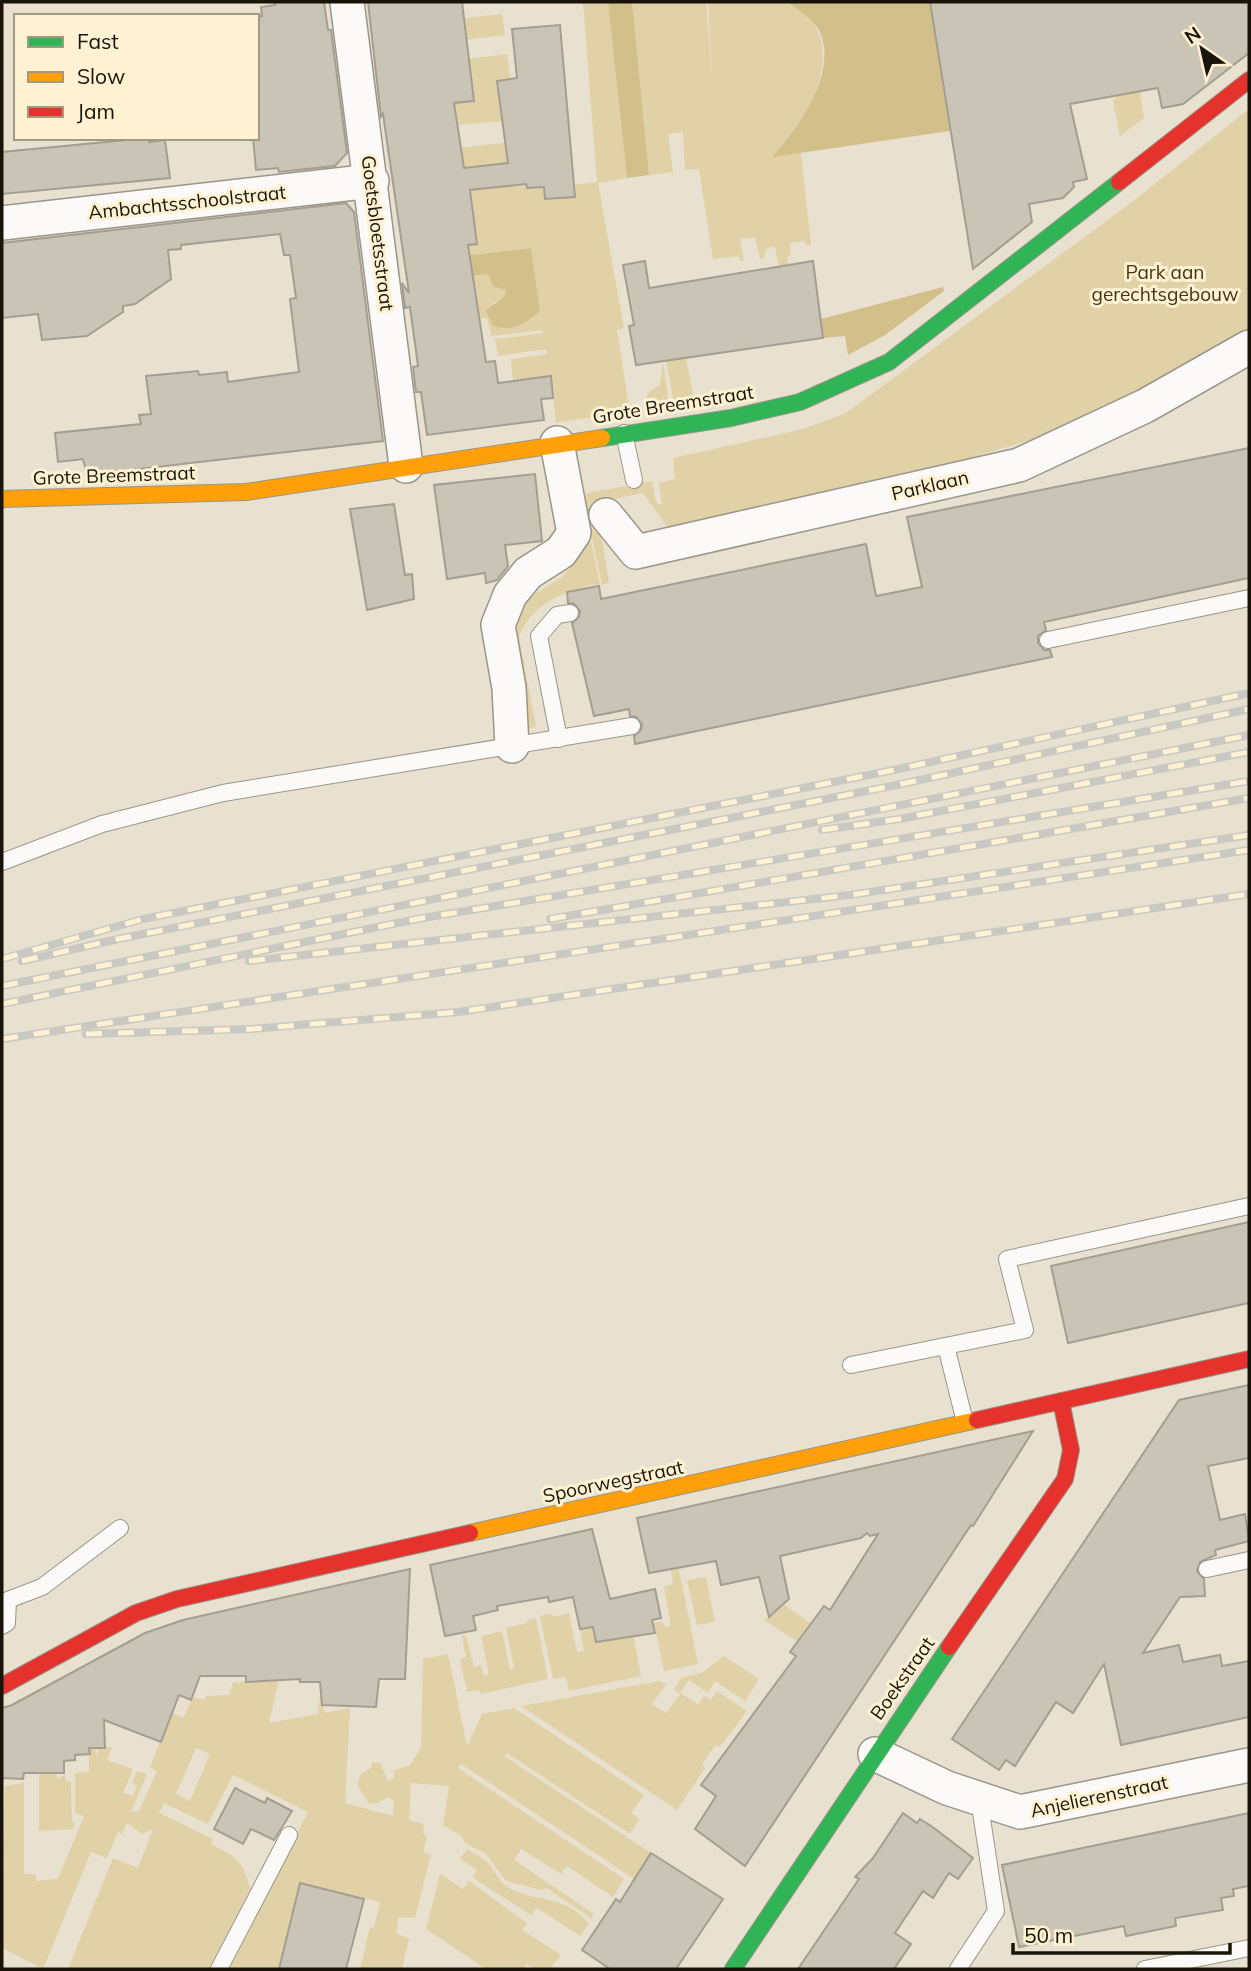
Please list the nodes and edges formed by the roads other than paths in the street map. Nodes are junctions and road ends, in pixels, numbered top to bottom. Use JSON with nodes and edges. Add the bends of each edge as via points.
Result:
{"nodes":[{"id":1,"x":347,"y":2,"type":"edge"},
{"id":2,"x":1249,"y":80,"type":"edge"},
{"id":3,"x":372,"y":181,"type":"junction"},
{"id":4,"x":2,"y":223,"type":"edge"},
{"id":5,"x":1249,"y":347,"type":"edge"},
{"id":6,"x":624,"y":433,"type":"junction"},
{"id":7,"x":557,"y":443,"type":"junction"},
{"id":8,"x":406,"y":466,"type":"junction"},
{"id":9,"x":634,"y":480,"type":"dead end"},
{"id":10,"x":2,"y":499,"type":"edge"},
{"id":11,"x":606,"y":515,"type":"dead end"},
{"id":12,"x":1249,"y":598,"type":"edge"},
{"id":13,"x":570,"y":613,"type":"dead end"},
{"id":14,"x":1048,"y":640,"type":"dead end"},
{"id":15,"x":632,"y":726,"type":"dead end"},
{"id":16,"x":559,"y":739,"type":"junction"},
{"id":17,"x":512,"y":746,"type":"junction"},
{"id":18,"x":2,"y":862,"type":"edge"},
{"id":19,"x":1249,"y":1206,"type":"edge"},
{"id":20,"x":946,"y":1346,"type":"junction"},
{"id":21,"x":1249,"y":1359,"type":"edge"},
{"id":22,"x":852,"y":1365,"type":"dead end"},
{"id":23,"x":1061,"y":1401,"type":"junction"},
{"id":24,"x":965,"y":1425,"type":"junction"},
{"id":25,"x":120,"y":1528,"type":"dead end"},
{"id":26,"x":1249,"y":1560,"type":"edge"},
{"id":27,"x":1207,"y":1569,"type":"dead end"},
{"id":28,"x":2,"y":1626,"type":"edge"},
{"id":29,"x":2,"y":1686,"type":"edge"},
{"id":30,"x":875,"y":1754,"type":"junction"},
{"id":31,"x":1249,"y":1765,"type":"edge"},
{"id":32,"x":979,"y":1799,"type":"junction"},
{"id":33,"x":289,"y":1835,"type":"dead end"},
{"id":34,"x":1249,"y":1948,"type":"edge"},
{"id":35,"x":219,"y":1969,"type":"edge"},
{"id":36,"x":733,"y":1969,"type":"edge"},
{"id":37,"x":958,"y":1969,"type":"edge"},
{"id":38,"x":1145,"y":1969,"type":"edge"}],
"edges":[{"from":1,"to":3,"type":"street","name":"Goetsbloetsstraat"},
{"from":2,"to":6,"type":"street","name":"Grote Breemstraat","via":[[889,362],[800,402],[731,418]]},
{"from":3,"to":4,"type":"street","name":"Ambachtsschoolstraat"},
{"from":3,"to":8,"type":"street","name":"Goetsbloetsstraat"},
{"from":5,"to":11,"type":"street","name":"Parklaan","via":[[1145,406],[1019,465],[636,552]]},
{"from":6,"to":7,"type":"street","name":"Grote Breemstraat"},
{"from":6,"to":9,"type":"lane"},
{"from":7,"to":8,"type":"street","name":"Grote Breemstraat"},
{"from":7,"to":17,"type":"street","via":[[573,533],[561,552],[528,573],[510,595],[498,625],[509,688]]},
{"from":8,"to":10,"type":"street","name":"Grote Breemstraat","via":[[246,492]]},
{"from":12,"to":14,"type":"lane"},
{"from":13,"to":16,"type":"lane","via":[[557,615],[539,636]]},
{"from":15,"to":16,"type":"lane"},
{"from":16,"to":17,"type":"lane"},
{"from":17,"to":18,"type":"lane","via":[[185,802],[102,824]]},
{"from":19,"to":20,"type":"lane","via":[[1007,1259],[1025,1331]]},
{"from":20,"to":22,"type":"lane"},
{"from":20,"to":24,"type":"lane"},
{"from":21,"to":23,"type":"street","name":"Spoorwegstraat"},
{"from":23,"to":24,"type":"street","name":"Spoorwegstraat"},
{"from":23,"to":30,"type":"street","name":"Boekstraat","via":[[1071,1450],[1065,1479]]},
{"from":24,"to":29,"type":"street","name":"Spoorwegstraat","via":[[177,1599],[135,1613]]},
{"from":25,"to":28,"type":"lane","via":[[42,1587],[8,1600],[7,1623]]},
{"from":26,"to":27,"type":"lane"},
{"from":30,"to":32,"type":"street","name":"Anjelierenstraat"},
{"from":30,"to":36,"type":"street","name":"Boekstraat"},
{"from":31,"to":32,"type":"street","name":"Anjelierenstraat","via":[[1020,1812]]},
{"from":32,"to":37,"type":"lane","via":[[996,1911]]},
{"from":33,"to":35,"type":"lane"},
{"from":34,"to":38,"type":"lane"}]}
